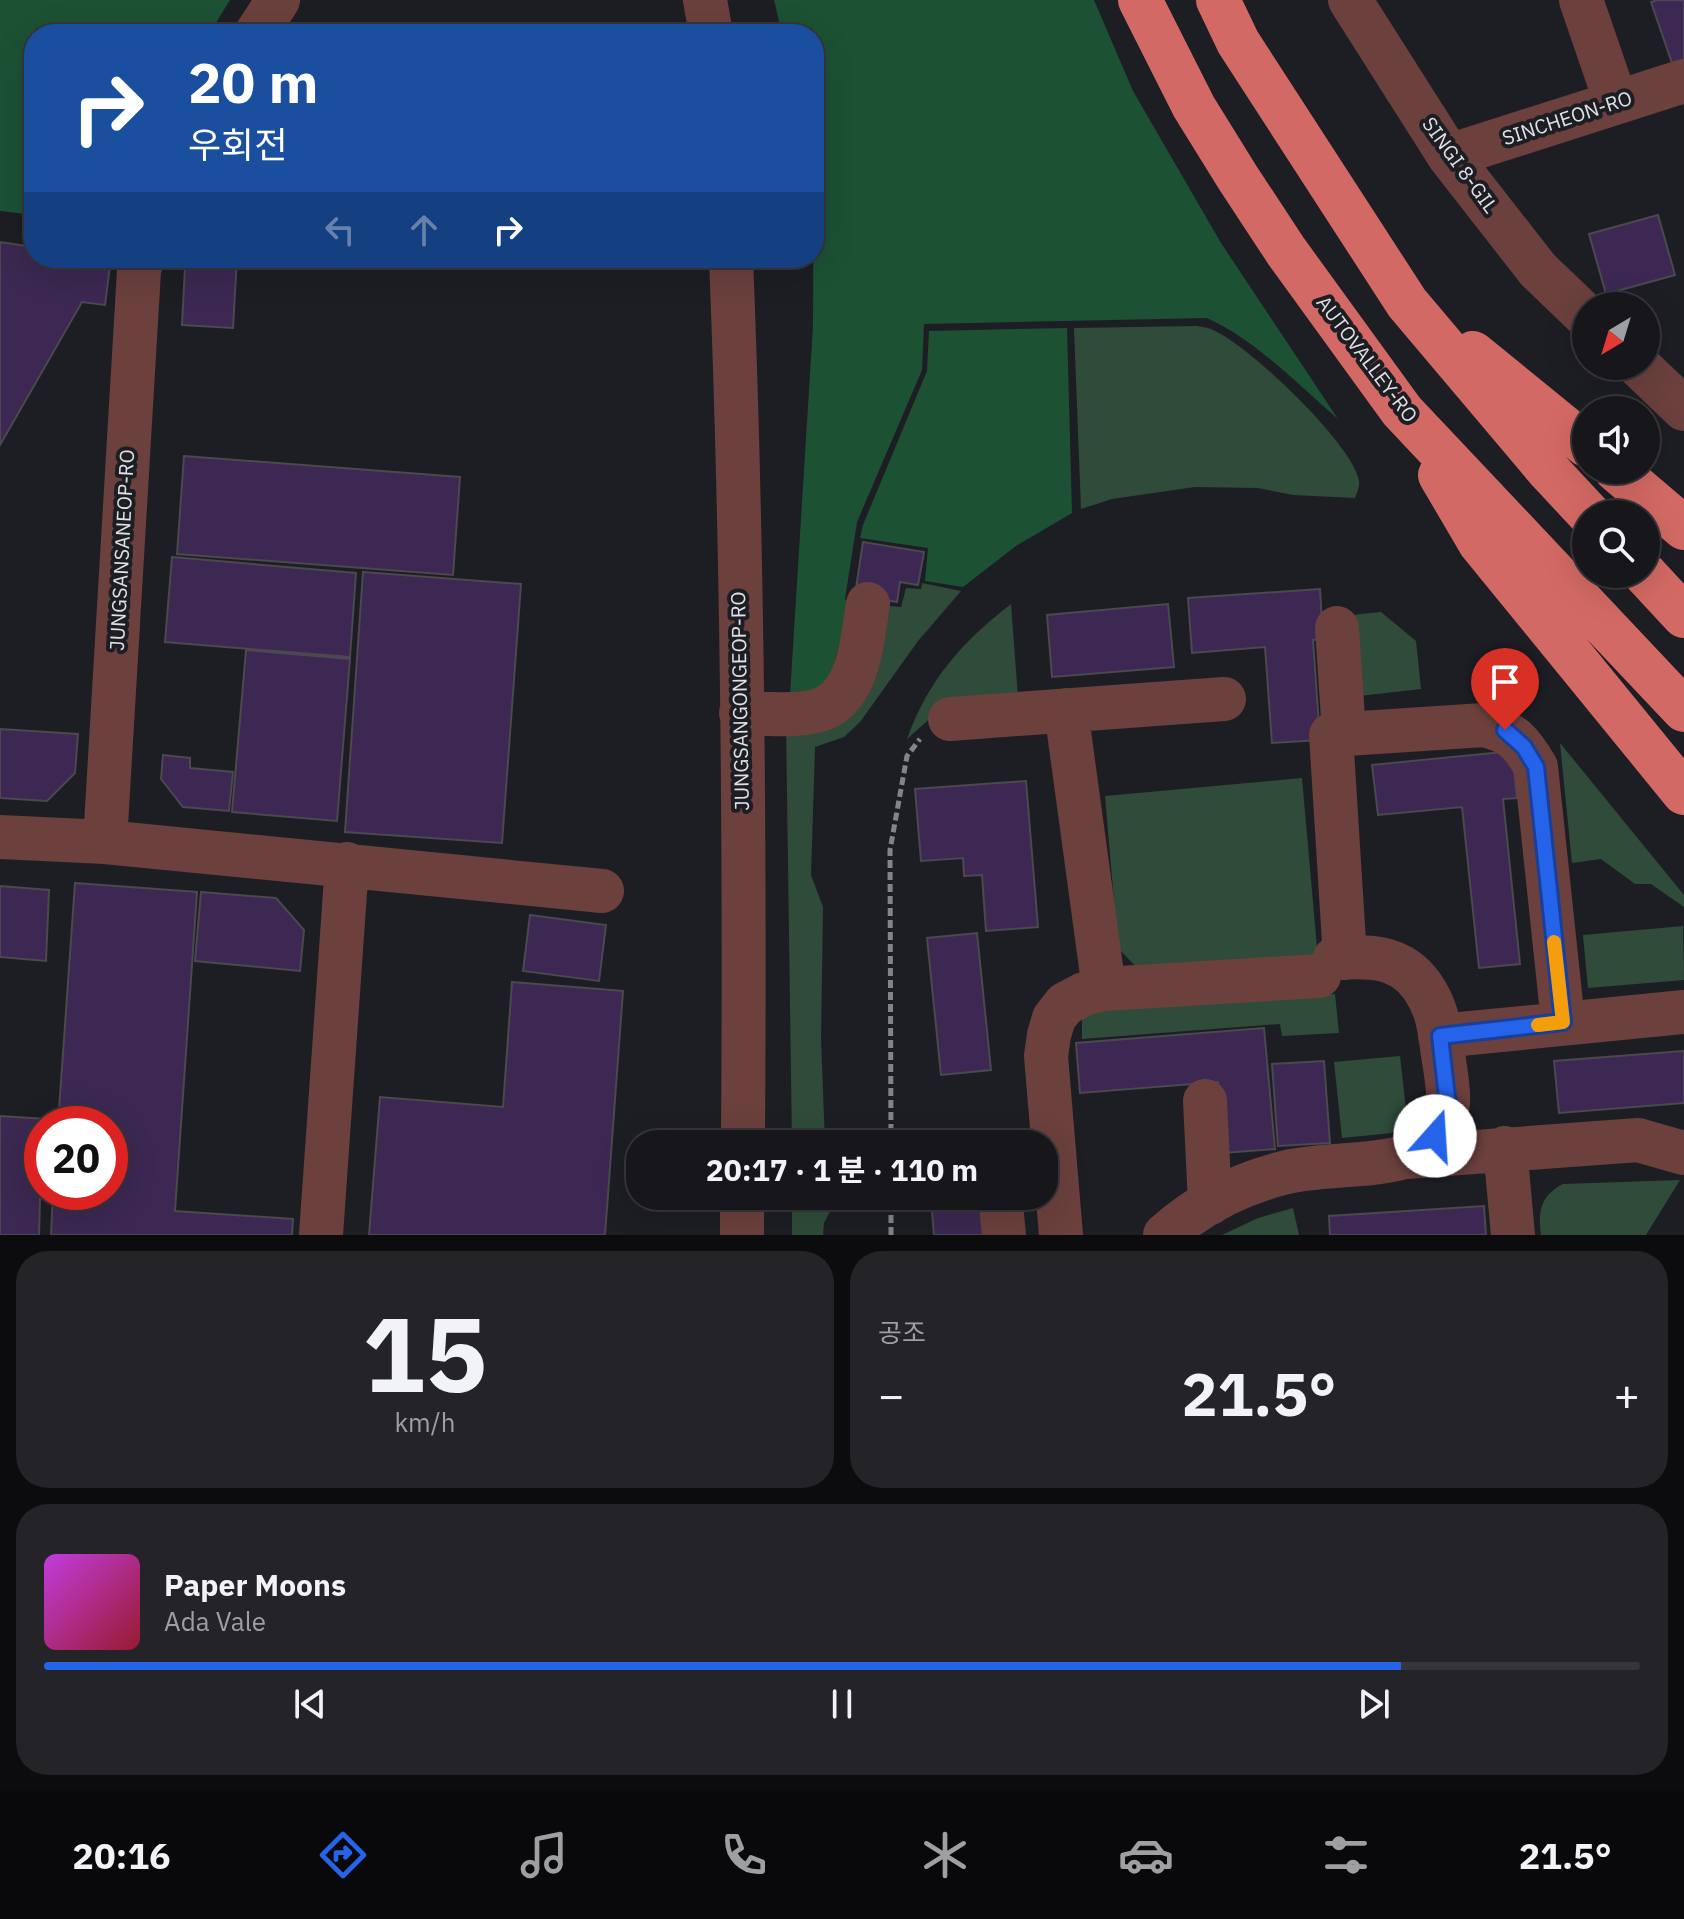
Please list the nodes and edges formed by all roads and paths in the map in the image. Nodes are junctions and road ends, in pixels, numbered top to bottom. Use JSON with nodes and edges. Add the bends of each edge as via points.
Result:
{"nodes":[{"id":1,"x":278,"y":0,"type":"edge"},
{"id":2,"x":705,"y":0,"type":"edge"},
{"id":3,"x":1140,"y":0,"type":"edge"},
{"id":4,"x":1218,"y":0,"type":"edge"},
{"id":5,"x":1350,"y":0,"type":"edge"},
{"id":6,"x":1581,"y":0,"type":"edge"},
{"id":7,"x":262,"y":24,"type":"edge"},
{"id":8,"x":709,"y":24,"type":"edge"},
{"id":9,"x":1684,"y":81,"type":"edge"},
{"id":10,"x":1616,"y":102,"type":"junction"},
{"id":11,"x":1449,"y":156,"type":"junction"},
{"id":12,"x":140,"y":268,"type":"edge"},
{"id":13,"x":731,"y":268,"type":"edge"},
{"id":14,"x":1407,"y":303,"type":"junction"},
{"id":15,"x":1572,"y":303,"type":"edge"},
{"id":16,"x":1654,"y":380,"type":"edge"},
{"id":17,"x":1684,"y":409,"type":"edge"},
{"id":18,"x":1402,"y":411,"type":"junction"},
{"id":19,"x":1572,"y":433,"type":"edge"},
{"id":20,"x":1632,"y":484,"type":"edge"},
{"id":21,"x":1576,"y":500,"type":"edge"},
{"id":22,"x":1684,"y":528,"type":"edge"},
{"id":23,"x":1658,"y":588,"type":"edge"},
{"id":24,"x":868,"y":604,"type":"dead end"},
{"id":25,"x":1684,"y":616,"type":"edge"},
{"id":26,"x":1337,"y":628,"type":"dead end"},
{"id":27,"x":1224,"y":699,"type":"dead end"},
{"id":28,"x":1066,"y":710,"type":"junction"},
{"id":29,"x":1684,"y":710,"type":"edge"},
{"id":30,"x":741,"y":713,"type":"junction"},
{"id":31,"x":950,"y":719,"type":"joint"},
{"id":32,"x":1344,"y":734,"type":"junction"},
{"id":33,"x":1684,"y":793,"type":"edge"},
{"id":34,"x":0,"y":837,"type":"edge"},
{"id":35,"x":105,"y":842,"type":"junction"},
{"id":36,"x":347,"y":864,"type":"junction"},
{"id":37,"x":602,"y":891,"type":"dead end"},
{"id":38,"x":1333,"y":964,"type":"junction"},
{"id":39,"x":1104,"y":989,"type":"junction"},
{"id":40,"x":1684,"y":1012,"type":"edge"},
{"id":41,"x":1563,"y":1022,"type":"junction"},
{"id":42,"x":1440,"y":1036,"type":"junction"},
{"id":43,"x":1205,"y":1101,"type":"dead end"},
{"id":44,"x":743,"y":1130,"type":"edge"},
{"id":45,"x":891,"y":1130,"type":"edge"},
{"id":46,"x":1505,"y":1148,"type":"junction"},
{"id":47,"x":1684,"y":1153,"type":"edge"},
{"id":48,"x":1406,"y":1157,"type":"junction"},
{"id":49,"x":1210,"y":1203,"type":"junction"},
{"id":50,"x":742,"y":1210,"type":"edge"},
{"id":51,"x":891,"y":1210,"type":"edge"},
{"id":52,"x":321,"y":1235,"type":"edge"},
{"id":53,"x":742,"y":1235,"type":"edge"},
{"id":54,"x":891,"y":1235,"type":"edge"},
{"id":55,"x":1061,"y":1235,"type":"edge"},
{"id":56,"x":1165,"y":1235,"type":"edge"},
{"id":57,"x":1513,"y":1235,"type":"edge"}],
"edges":[{"from":1,"to":7,"type":"street"},
{"from":2,"to":8,"type":"street"},
{"from":3,"to":18,"type":"highway","name":"AUTOVALLEY-RO","via":[[1194,107],[1238,178]]},
{"from":4,"to":14,"type":"highway","via":[[1238,42]]},
{"from":5,"to":11,"type":"street","name":"SINGI 8-GIL"},
{"from":6,"to":10,"type":"street"},
{"from":9,"to":10,"type":"street","name":"SINCHEON-RO"},
{"from":10,"to":11,"type":"street","name":"SINCHEON-RO"},
{"from":11,"to":15,"type":"street","name":"SINGI 8-GIL","via":[[1538,270]]},
{"from":12,"to":35,"type":"street","name":"JUNGSANSANEOP-RO"},
{"from":13,"to":30,"type":"street","name":"JUNGSANGONGEOP-RO"},
{"from":14,"to":19,"type":"highway"},
{"from":14,"to":21,"type":"highway"},
{"from":16,"to":17,"type":"street"},
{"from":18,"to":29,"type":"highway","name":"AUTOVALLEY-RO"},
{"from":18,"to":33,"type":"highway","via":[[1480,543]]},
{"from":20,"to":22,"type":"highway"},
{"from":23,"to":25,"type":"highway"},
{"from":24,"to":30,"type":"street","via":[[858,666],[835,701],[809,713]]},
{"from":26,"to":32,"type":"street"},
{"from":27,"to":28,"type":"street"},
{"from":28,"to":31,"type":"street"},
{"from":28,"to":39,"type":"street"},
{"from":30,"to":44,"type":"street","name":"JUNGSANGONGEOP-RO"},
{"from":31,"to":45,"type":"path","via":[[918,741],[907,756],[890,850]]},
{"from":32,"to":38,"type":"street","via":[[1331,735]]},
{"from":32,"to":41,"type":"street","via":[[1484,725],[1505,730],[1524,747],[1536,767]]},
{"from":34,"to":35,"type":"street"},
{"from":35,"to":36,"type":"street"},
{"from":36,"to":37,"type":"street"},
{"from":36,"to":52,"type":"street"},
{"from":38,"to":39,"type":"street"},
{"from":38,"to":42,"type":"street","via":[[1373,956],[1397,963],[1435,1005]]},
{"from":39,"to":55,"type":"street","via":[[1065,1004],[1049,1035],[1046,1056]]},
{"from":40,"to":41,"type":"street"},
{"from":41,"to":42,"type":"street"},
{"from":42,"to":48,"type":"street","via":[[1448,1106],[1435,1136]]},
{"from":43,"to":49,"type":"street"},
{"from":46,"to":47,"type":"street","via":[[1638,1140]]},
{"from":46,"to":48,"type":"street"},
{"from":46,"to":57,"type":"street"},
{"from":48,"to":49,"type":"street","via":[[1286,1172],[1244,1184]]},
{"from":49,"to":56,"type":"street"},
{"from":50,"to":53,"type":"street"},
{"from":51,"to":54,"type":"path"}]}
